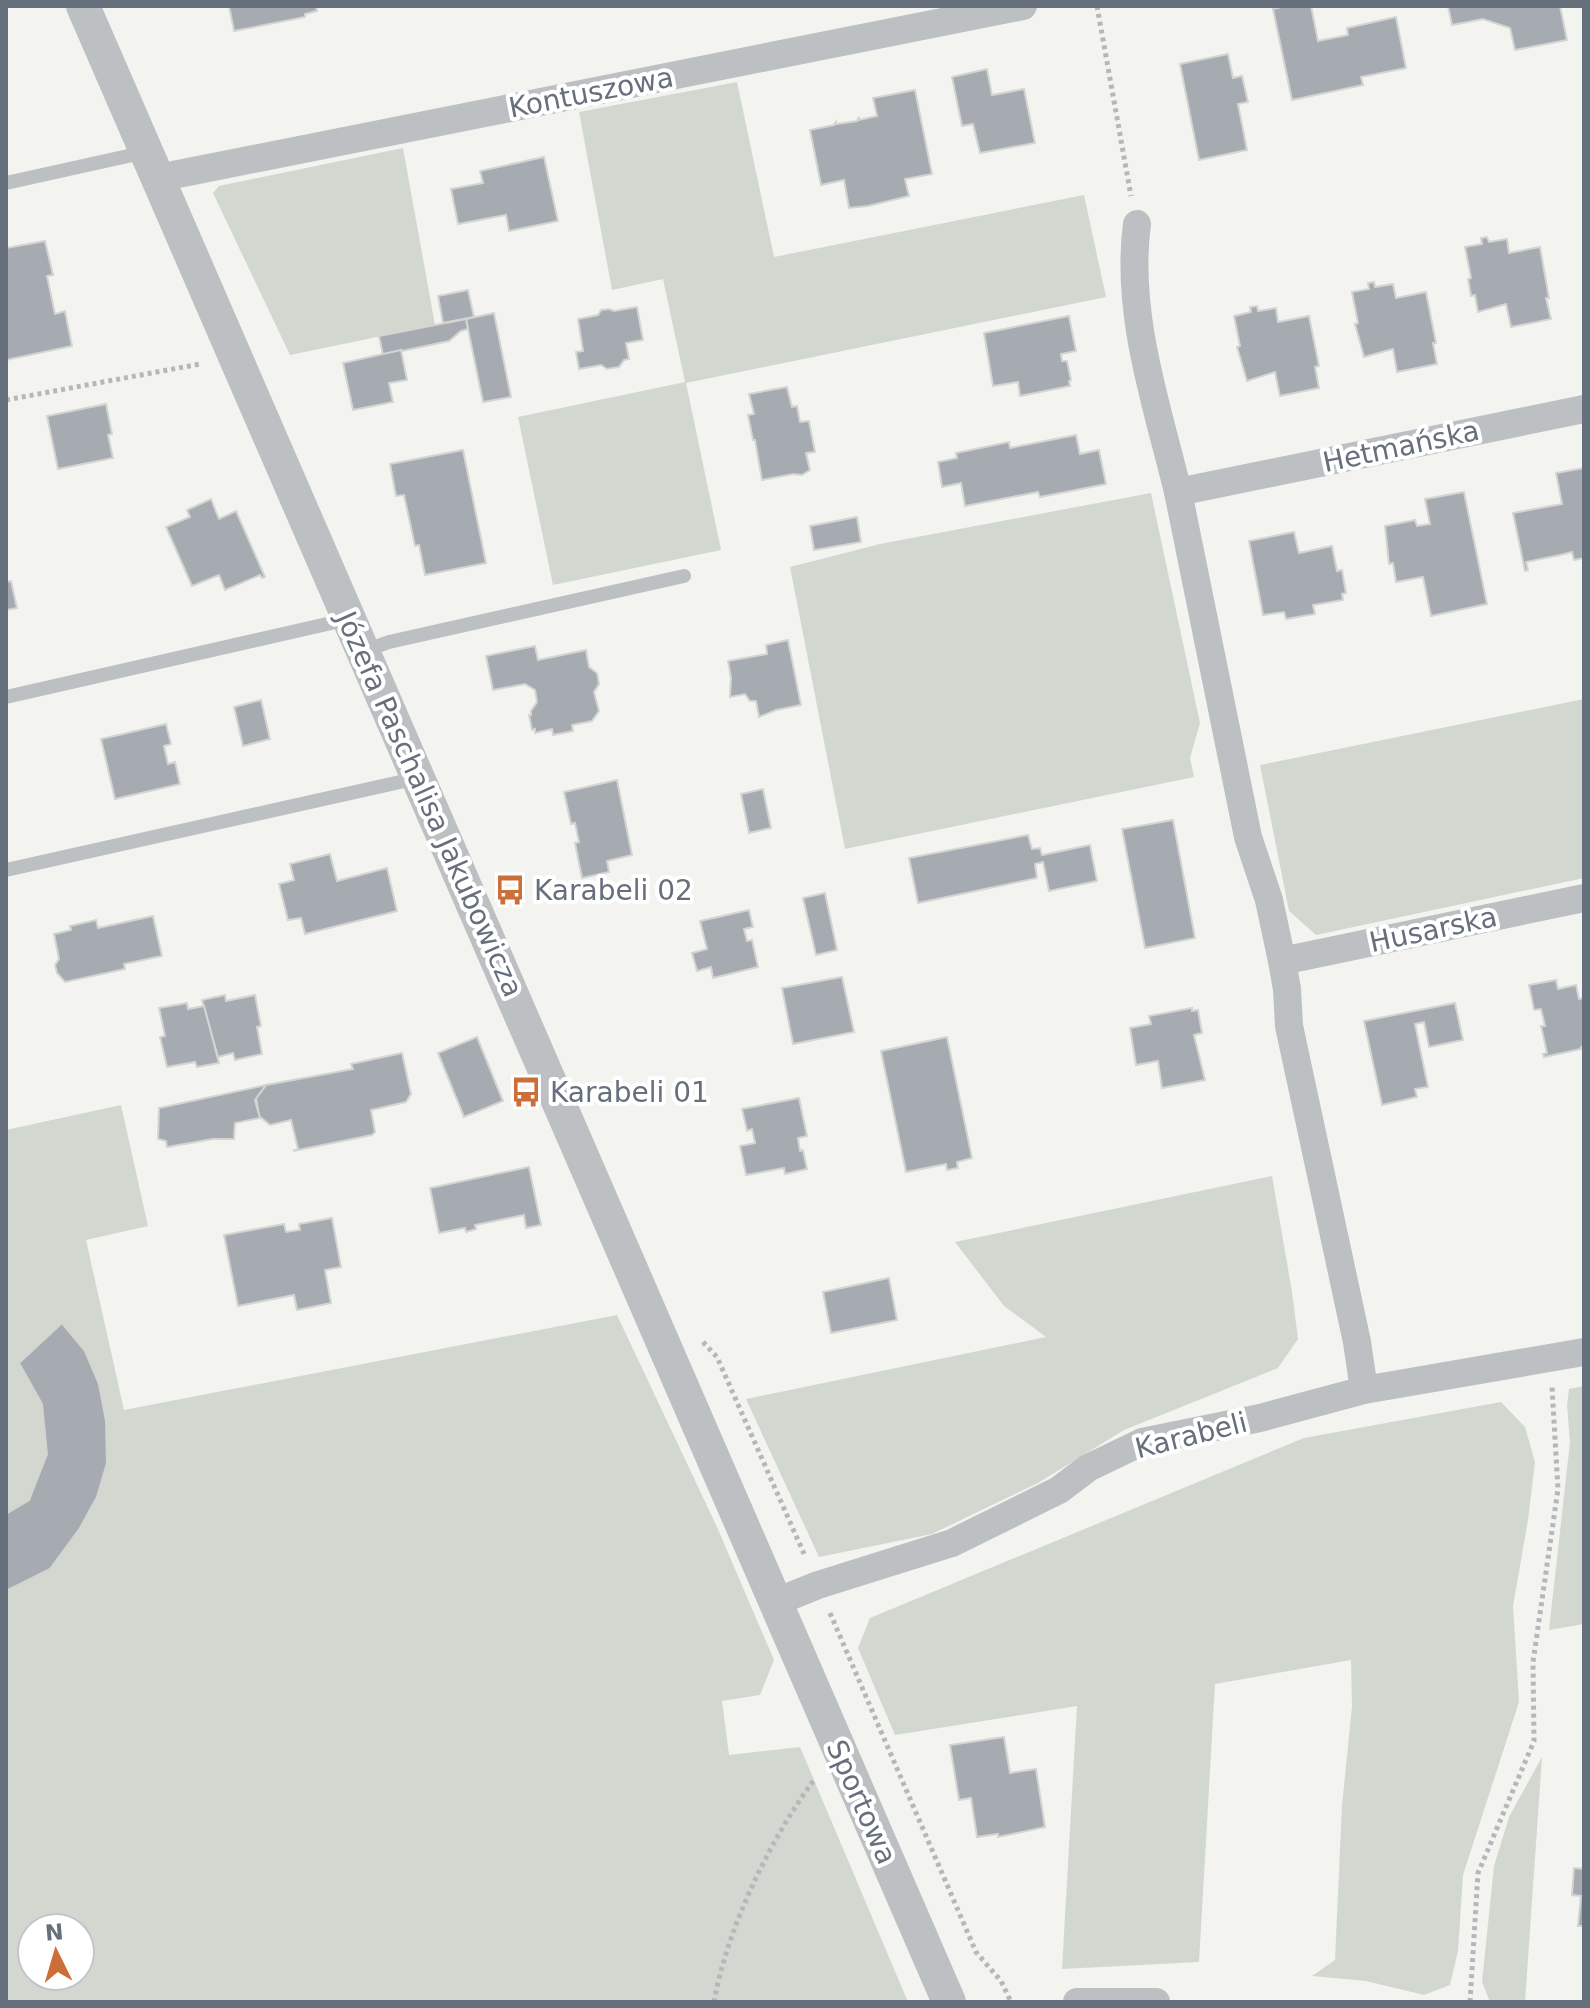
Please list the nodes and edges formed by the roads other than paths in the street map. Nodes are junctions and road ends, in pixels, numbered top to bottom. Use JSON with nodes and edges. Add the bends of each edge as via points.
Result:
{"nodes":[{"id":1,"x":83,"y":6,"type":"edge"},
{"id":2,"x":1023,"y":6,"type":"edge"},
{"id":3,"x":153,"y":165,"type":"junction"},
{"id":4,"x":6,"y":183,"type":"edge"},
{"id":5,"x":1137,"y":224,"type":"road end"},
{"id":6,"x":1584,"y":409,"type":"edge"},
{"id":7,"x":1178,"y":492,"type":"junction"},
{"id":8,"x":684,"y":576,"type":"dead end"},
{"id":9,"x":350,"y":619,"type":"junction"},
{"id":10,"x":363,"y":652,"type":"junction"},
{"id":11,"x":6,"y":697,"type":"edge"},
{"id":12,"x":418,"y":778,"type":"junction"},
{"id":13,"x":6,"y":870,"type":"edge"},
{"id":14,"x":1584,"y":898,"type":"edge"},
{"id":15,"x":1282,"y":961,"type":"junction"},
{"id":16,"x":1584,"y":1352,"type":"edge"},
{"id":17,"x":1364,"y":1390,"type":"junction"},
{"id":18,"x":776,"y":1602,"type":"junction"},
{"id":19,"x":949,"y":2002,"type":"edge"},
{"id":20,"x":1077,"y":2002,"type":"edge"},
{"id":21,"x":1156,"y":2002,"type":"edge"}],
"edges":[{"from":1,"to":3,"type":"street","name":"Józefa Paschalisa Jakubowicza"},
{"from":2,"to":3,"type":"street","name":"Kontuszowa"},
{"from":3,"to":4,"type":"lane"},
{"from":3,"to":9,"type":"street","name":"Józefa Paschalisa Jakubowicza"},
{"from":5,"to":7,"type":"street","via":[[1136,299]]},
{"from":6,"to":7,"type":"street","name":"Hetmańska"},
{"from":7,"to":15,"type":"street","via":[[1248,837]]},
{"from":8,"to":10,"type":"lane"},
{"from":9,"to":10,"type":"street","name":"Józefa Paschalisa Jakubowicza"},
{"from":9,"to":11,"type":"lane"},
{"from":10,"to":12,"type":"street","name":"Józefa Paschalisa Jakubowicza"},
{"from":12,"to":13,"type":"lane"},
{"from":12,"to":18,"type":"street","name":"Józefa Paschalisa Jakubowicza"},
{"from":14,"to":15,"type":"street","name":"Husarska"},
{"from":15,"to":17,"type":"street","via":[[1289,1026]]},
{"from":16,"to":17,"type":"street","name":"Karabeli"},
{"from":17,"to":18,"type":"street","name":"Karabeli","via":[[1142,1442],[952,1543]]},
{"from":18,"to":19,"type":"street","name":"Sportowa"},
{"from":20,"to":21,"type":"street"}]}
